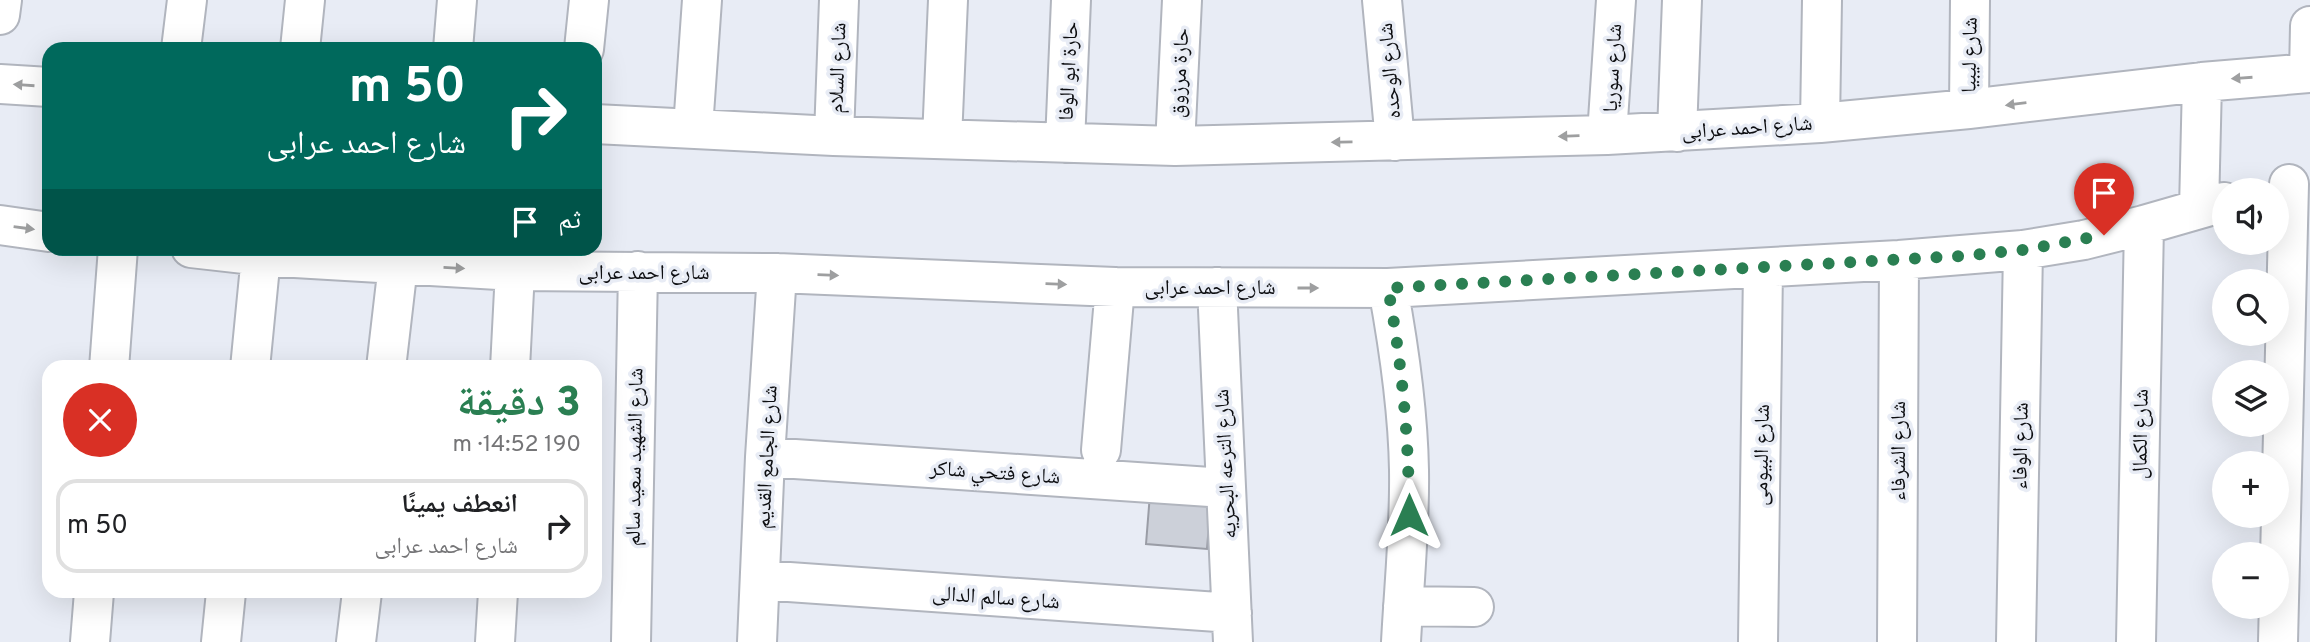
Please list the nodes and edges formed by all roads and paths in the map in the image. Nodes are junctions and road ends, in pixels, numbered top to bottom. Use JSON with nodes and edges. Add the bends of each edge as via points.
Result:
{"nodes":[{"id":1,"x":2,"y":0,"type":"edge"},
{"id":2,"x":187,"y":0,"type":"edge"},
{"id":3,"x":305,"y":0,"type":"edge"},
{"id":4,"x":457,"y":0,"type":"edge"},
{"id":5,"x":589,"y":0,"type":"edge"},
{"id":6,"x":702,"y":0,"type":"edge"},
{"id":7,"x":839,"y":0,"type":"edge"},
{"id":8,"x":948,"y":0,"type":"edge"},
{"id":9,"x":1071,"y":0,"type":"edge"},
{"id":10,"x":1182,"y":0,"type":"edge"},
{"id":11,"x":1382,"y":0,"type":"edge"},
{"id":12,"x":1616,"y":0,"type":"edge"},
{"id":13,"x":1682,"y":0,"type":"edge"},
{"id":14,"x":1822,"y":0,"type":"edge"},
{"id":15,"x":1970,"y":0,"type":"edge"},
{"id":16,"x":0,"y":15,"type":"edge"},
{"id":17,"x":2310,"y":26,"type":"edge"},
{"id":18,"x":182,"y":42,"type":"edge"},
{"id":19,"x":301,"y":42,"type":"edge"},
{"id":20,"x":454,"y":42,"type":"edge"},
{"id":21,"x":585,"y":42,"type":"edge"},
{"id":22,"x":2310,"y":73,"type":"edge"},
{"id":23,"x":2202,"y":82,"type":"junction"},
{"id":24,"x":0,"y":83,"type":"edge"},
{"id":25,"x":42,"y":86,"type":"edge"},
{"id":26,"x":1969,"y":109,"type":"junction"},
{"id":27,"x":1820,"y":122,"type":"junction"},
{"id":28,"x":602,"y":124,"type":"edge"},
{"id":29,"x":693,"y":128,"type":"junction"},
{"id":30,"x":1677,"y":132,"type":"junction"},
{"id":31,"x":1607,"y":135,"type":"junction"},
{"id":32,"x":834,"y":136,"type":"junction"},
{"id":33,"x":942,"y":139,"type":"junction"},
{"id":34,"x":1395,"y":141,"type":"junction"},
{"id":35,"x":1065,"y":142,"type":"junction"},
{"id":36,"x":1175,"y":146,"type":"junction"},
{"id":37,"x":2212,"y":206,"type":"edge"},
{"id":38,"x":0,"y":225,"type":"edge"},
{"id":39,"x":2144,"y":226,"type":"junction"},
{"id":40,"x":42,"y":231,"type":"edge"},
{"id":41,"x":2023,"y":250,"type":"junction"},
{"id":42,"x":2286,"y":255,"type":"edge"},
{"id":43,"x":116,"y":256,"type":"edge"},
{"id":44,"x":261,"y":256,"type":"joint"},
{"id":45,"x":1899,"y":260,"type":"junction"},
{"id":46,"x":398,"y":265,"type":"junction"},
{"id":47,"x":1763,"y":268,"type":"junction"},
{"id":48,"x":515,"y":271,"type":"junction"},
{"id":49,"x":638,"y":271,"type":"junction"},
{"id":50,"x":777,"y":272,"type":"junction"},
{"id":51,"x":1115,"y":287,"type":"junction"},
{"id":52,"x":1217,"y":287,"type":"junction"},
{"id":53,"x":1388,"y":288,"type":"junction"},
{"id":54,"x":110,"y":360,"type":"edge"},
{"id":55,"x":251,"y":360,"type":"edge"},
{"id":56,"x":387,"y":360,"type":"edge"},
{"id":57,"x":510,"y":360,"type":"edge"},
{"id":58,"x":1101,"y":450,"type":"dead end"},
{"id":59,"x":765,"y":457,"type":"junction"},
{"id":60,"x":1225,"y":488,"type":"junction"},
{"id":61,"x":760,"y":580,"type":"junction"},
{"id":62,"x":94,"y":598,"type":"edge"},
{"id":63,"x":225,"y":598,"type":"edge"},
{"id":64,"x":361,"y":598,"type":"edge"},
{"id":65,"x":498,"y":598,"type":"edge"},
{"id":66,"x":1474,"y":607,"type":"dead end"},
{"id":67,"x":1402,"y":624,"type":"edge"},
{"id":68,"x":1232,"y":628,"type":"edge"},
{"id":69,"x":90,"y":642,"type":"edge"},
{"id":70,"x":221,"y":642,"type":"edge"},
{"id":71,"x":356,"y":642,"type":"edge"},
{"id":72,"x":495,"y":642,"type":"edge"},
{"id":73,"x":631,"y":642,"type":"edge"},
{"id":74,"x":757,"y":642,"type":"edge"},
{"id":75,"x":1758,"y":642,"type":"edge"},
{"id":76,"x":1897,"y":642,"type":"edge"},
{"id":77,"x":2016,"y":642,"type":"edge"},
{"id":78,"x":2136,"y":642,"type":"edge"},
{"id":79,"x":2278,"y":642,"type":"edge"}],
"edges":[{"from":1,"to":16,"type":"street"},
{"from":2,"to":18,"type":"street"},
{"from":3,"to":19,"type":"street"},
{"from":4,"to":20,"type":"street"},
{"from":5,"to":21,"type":"street"},
{"from":6,"to":29,"type":"street"},
{"from":7,"to":32,"type":"street","name":"شارع السلام"},
{"from":8,"to":33,"type":"street"},
{"from":9,"to":35,"type":"street","name":"حارة ابو الوفا"},
{"from":10,"to":36,"type":"street","name":"حارة مرزوق"},
{"from":11,"to":34,"type":"street","name":"شارع الوحده"},
{"from":12,"to":31,"type":"street","name":"شارع سوريا"},
{"from":13,"to":30,"type":"street"},
{"from":14,"to":27,"type":"street"},
{"from":15,"to":26,"type":"street","name":"شارع ليبيا"},
{"from":17,"to":22,"type":"street"},
{"from":22,"to":23,"type":"street","name":"شارع احمد عرابى","one_way":true},
{"from":23,"to":26,"type":"street","name":"شارع احمد عرابى","one_way":true},
{"from":23,"to":37,"type":"street"},
{"from":25,"to":24,"type":"street","one_way":true},
{"from":26,"to":27,"type":"street","name":"شارع احمد عرابى"},
{"from":27,"to":30,"type":"street","name":"شارع احمد عرابى"},
{"from":28,"to":29,"type":"street","name":"شارع احمد عرابى"},
{"from":29,"to":32,"type":"street","name":"شارع احمد عرابى"},
{"from":30,"to":31,"type":"street","name":"شارع احمد عرابى"},
{"from":31,"to":34,"type":"street","name":"شارع احمد عرابى","one_way":true},
{"from":32,"to":33,"type":"street","name":"شارع احمد عرابى"},
{"from":33,"to":35,"type":"street","name":"شارع احمد عرابى"},
{"from":34,"to":36,"type":"street","name":"شارع احمد عرابى","one_way":true},
{"from":35,"to":36,"type":"street","name":"شارع احمد عرابى"},
{"from":37,"to":39,"type":"street","name":"شارع احمد عرابى"},
{"from":38,"to":40,"type":"street","one_way":true},
{"from":39,"to":41,"type":"street","name":"شارع احمد عرابى"},
{"from":39,"to":78,"type":"street","name":"شارع الكمال"},
{"from":41,"to":45,"type":"street","name":"شارع احمد عرابى"},
{"from":41,"to":77,"type":"street","name":"شارع الوفاء"},
{"from":42,"to":79,"type":"street"},
{"from":43,"to":54,"type":"street"},
{"from":44,"to":46,"type":"street","name":"شارع احمد عرابى"},
{"from":44,"to":55,"type":"street"},
{"from":45,"to":47,"type":"street","name":"شارع احمد عرابى"},
{"from":45,"to":76,"type":"street","name":"شارع الشرفاء"},
{"from":46,"to":48,"type":"street","name":"شارع احمد عرابى","one_way":true},
{"from":46,"to":56,"type":"street"},
{"from":47,"to":53,"type":"street","name":"شارع احمد عرابى"},
{"from":47,"to":75,"type":"street","name":"شارع البيومى"},
{"from":48,"to":49,"type":"street","name":"شارع احمد عرابى"},
{"from":48,"to":57,"type":"street"},
{"from":49,"to":50,"type":"street","name":"شارع احمد عرابى"},
{"from":49,"to":73,"type":"street","name":"شارع الشهيد سعيد سالم"},
{"from":50,"to":51,"type":"street","name":"شارع احمد عرابى","one_way":true},
{"from":50,"to":59,"type":"street","name":"شارع الجامع القديم"},
{"from":51,"to":52,"type":"street","name":"شارع احمد عرابى"},
{"from":51,"to":58,"type":"street"},
{"from":52,"to":53,"type":"street","name":"شارع احمد عرابى","one_way":true},
{"from":52,"to":60,"type":"street","name":"شارع الترعه البحريه"},
{"from":53,"to":67,"type":"street","via":[[1402,378],[1409,469]]},
{"from":59,"to":60,"type":"street","name":"شارع فتحي شاكر"},
{"from":59,"to":61,"type":"street","name":"شارع الجامع القديم"},
{"from":60,"to":68,"type":"street","name":"شارع الترعه البحريه"},
{"from":61,"to":68,"type":"street","name":"شارع سالم الدالى"},
{"from":61,"to":74,"type":"street","name":"شارع الجامع القديم"},
{"from":62,"to":69,"type":"street"},
{"from":63,"to":70,"type":"street"},
{"from":64,"to":71,"type":"street"},
{"from":65,"to":72,"type":"street"},
{"from":66,"to":67,"type":"street"}]}
